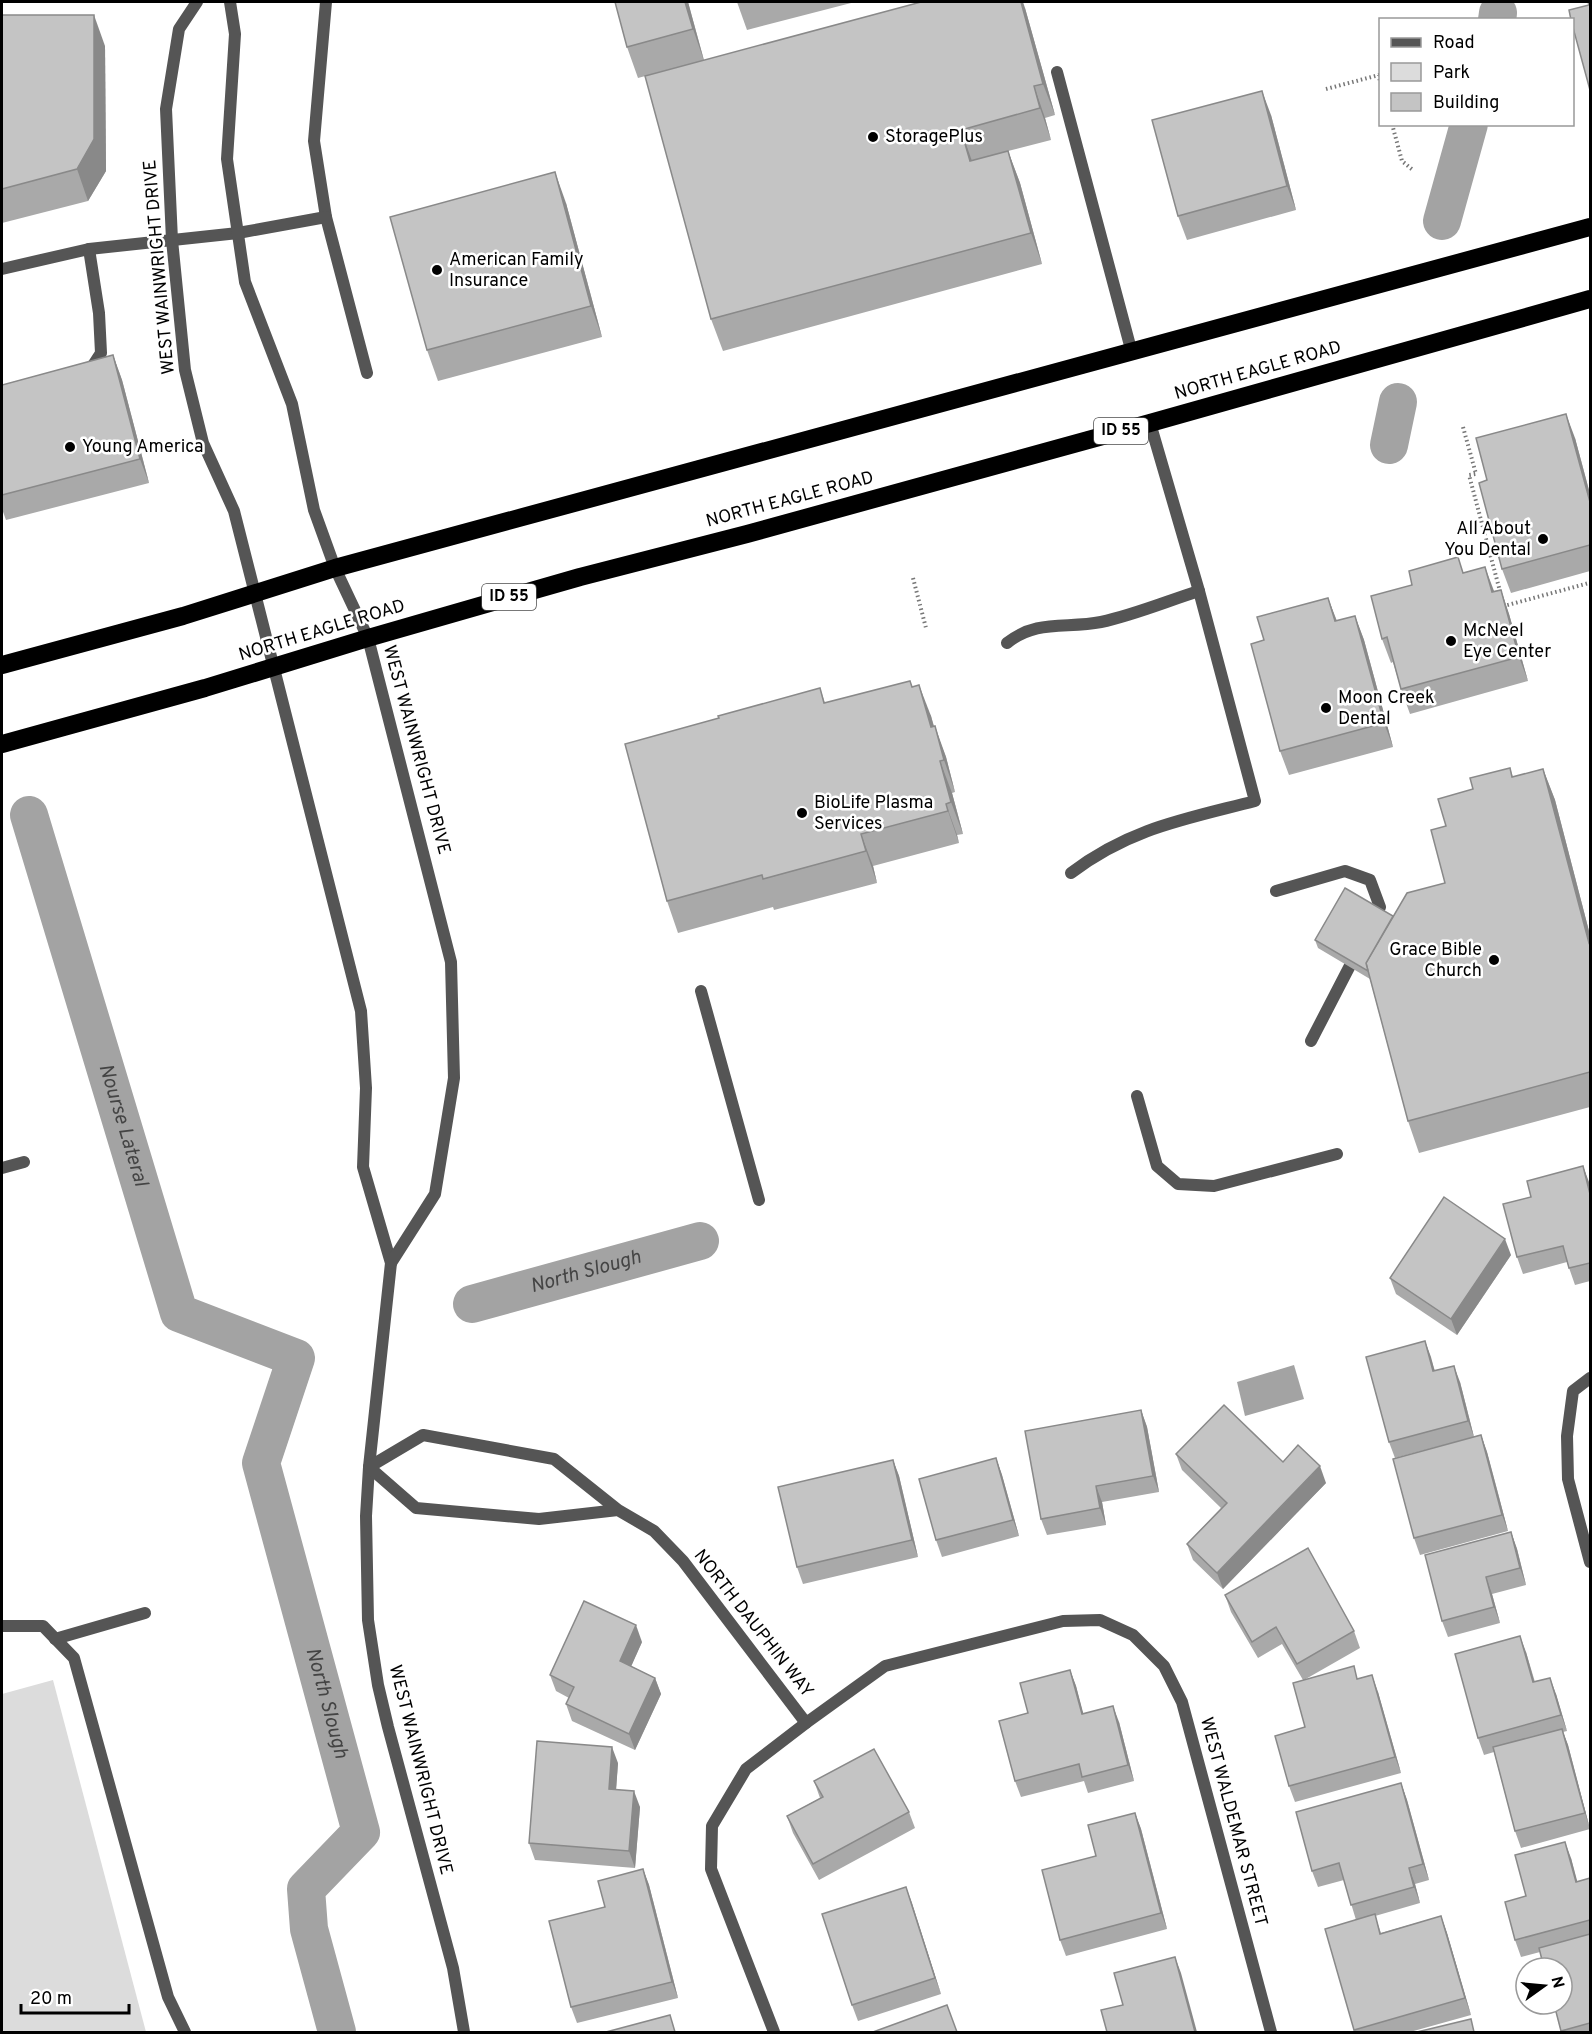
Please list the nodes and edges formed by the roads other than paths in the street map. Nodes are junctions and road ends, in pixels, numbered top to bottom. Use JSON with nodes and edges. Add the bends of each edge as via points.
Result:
{"nodes":[{"id":1,"x":197,"y":2,"type":"edge"},
{"id":2,"x":230,"y":2,"type":"edge"},
{"id":3,"x":326,"y":2,"type":"edge"},
{"id":4,"x":1057,"y":72,"type":"dead end"},
{"id":5,"x":326,"y":217,"type":"junction"},
{"id":6,"x":1590,"y":227,"type":"edge"},
{"id":7,"x":238,"y":233,"type":"junction"},
{"id":8,"x":172,"y":240,"type":"junction"},
{"id":9,"x":89,"y":249,"type":"junction"},
{"id":10,"x":2,"y":269,"type":"edge"},
{"id":11,"x":1590,"y":299,"type":"edge"},
{"id":12,"x":1132,"y":353,"type":"junction"},
{"id":13,"x":367,"y":373,"type":"dead end"},
{"id":14,"x":75,"y":378,"type":"edge"},
{"id":15,"x":1150,"y":423,"type":"junction"},
{"id":16,"x":335,"y":568,"type":"junction"},
{"id":17,"x":1199,"y":591,"type":"junction"},
{"id":18,"x":254,"y":594,"type":"junction"},
{"id":19,"x":368,"y":638,"type":"junction"},
{"id":20,"x":1007,"y":643,"type":"dead end"},
{"id":21,"x":2,"y":665,"type":"edge"},
{"id":22,"x":274,"y":668,"type":"junction"},
{"id":23,"x":2,"y":744,"type":"edge"},
{"id":24,"x":1071,"y":873,"type":"dead end"},
{"id":25,"x":1275,"y":891,"type":"dead end"},
{"id":26,"x":701,"y":991,"type":"dead end"},
{"id":27,"x":1311,"y":1041,"type":"dead end"},
{"id":28,"x":1137,"y":1096,"type":"dead end"},
{"id":29,"x":1337,"y":1154,"type":"dead end"},
{"id":30,"x":24,"y":1162,"type":"dead end"},
{"id":31,"x":2,"y":1168,"type":"edge"},
{"id":32,"x":759,"y":1200,"type":"dead end"},
{"id":33,"x":391,"y":1263,"type":"junction"},
{"id":34,"x":1590,"y":1378,"type":"edge"},
{"id":35,"x":369,"y":1467,"type":"junction"},
{"id":36,"x":618,"y":1510,"type":"junction"},
{"id":37,"x":1590,"y":1562,"type":"edge"},
{"id":38,"x":145,"y":1613,"type":"dead end"},
{"id":39,"x":2,"y":1626,"type":"edge"},
{"id":40,"x":1133,"y":1635,"type":"joint"},
{"id":41,"x":55,"y":1638,"type":"junction"},
{"id":42,"x":806,"y":1723,"type":"junction"},
{"id":43,"x":185,"y":2032,"type":"edge"},
{"id":44,"x":464,"y":2032,"type":"edge"},
{"id":45,"x":774,"y":2032,"type":"edge"},
{"id":46,"x":1271,"y":2032,"type":"edge"}],
"edges":[{"from":1,"to":8,"type":"street","name":"WEST WAINWRIGHT DRIVE","via":[[179,29],[166,109]]},
{"from":2,"to":7,"type":"street","name":"WEST WAINWRIGHT DRIVE","via":[[235,34],[227,159]]},
{"from":3,"to":5,"type":"street","via":[[314,141]]},
{"from":4,"to":12,"type":"street"},
{"from":5,"to":7,"type":"street"},
{"from":5,"to":13,"type":"street"},
{"from":6,"to":12,"type":"highway"},
{"from":7,"to":8,"type":"street"},
{"from":7,"to":16,"type":"street","name":"WEST WAINWRIGHT DRIVE","via":[[245,282],[292,404],[314,510]]},
{"from":8,"to":9,"type":"street"},
{"from":8,"to":18,"type":"street","name":"WEST WAINWRIGHT DRIVE","via":[[185,370],[203,443],[234,512]]},
{"from":9,"to":10,"type":"street"},
{"from":9,"to":14,"type":"street","via":[[101,353],[86,375]]},
{"from":11,"to":15,"type":"highway","name":"NORTH EAGLE ROAD","number":"ID 55"},
{"from":12,"to":16,"type":"highway"},
{"from":15,"to":17,"type":"street"},
{"from":15,"to":19,"type":"highway","name":"NORTH EAGLE ROAD","number":"ID 55"},
{"from":16,"to":18,"type":"highway"},
{"from":16,"to":19,"type":"street","name":"WEST WAINWRIGHT DRIVE"},
{"from":17,"to":20,"type":"street","via":[[1100,622],[1032,628]]},
{"from":17,"to":24,"type":"street","via":[[1255,801],[1155,827],[1095,855]]},
{"from":18,"to":21,"type":"highway"},
{"from":18,"to":22,"type":"street","name":"WEST WAINWRIGHT DRIVE"},
{"from":19,"to":22,"type":"highway","name":"NORTH EAGLE ROAD","number":"ID 55"},
{"from":19,"to":33,"type":"street","name":"WEST WAINWRIGHT DRIVE","via":[[451,962],[454,1078],[435,1194]]},
{"from":22,"to":23,"type":"highway","name":"NORTH EAGLE ROAD","number":"ID 55"},
{"from":22,"to":33,"type":"street","name":"WEST WAINWRIGHT DRIVE","via":[[361,1011],[366,1088],[363,1167]]},
{"from":25,"to":27,"type":"street","via":[[1345,871],[1370,880],[1380,907]]},
{"from":26,"to":32,"type":"street"},
{"from":28,"to":29,"type":"street","via":[[1158,1166],[1178,1184],[1214,1186]]},
{"from":30,"to":31,"type":"street"},
{"from":33,"to":35,"type":"street","name":"WEST WAINWRIGHT DRIVE"},
{"from":34,"to":37,"type":"street","via":[[1573,1391],[1567,1436],[1568,1479]]},
{"from":35,"to":36,"type":"street","via":[[416,1508],[539,1519]]},
{"from":35,"to":36,"type":"street","name":"NORTH DAUPHIN WAY","via":[[423,1435],[554,1459]]},
{"from":35,"to":44,"type":"street","name":"WEST WAINWRIGHT DRIVE","via":[[368,1620],[378,1685],[453,1968]]},
{"from":36,"to":42,"type":"street","name":"NORTH DAUPHIN WAY","via":[[654,1531],[683,1561]]},
{"from":38,"to":41,"type":"street"},
{"from":39,"to":41,"type":"street","via":[[43,1626]]},
{"from":40,"to":42,"type":"street","name":"NORTH DAUPHIN WAY","via":[[1100,1620],[1063,1621],[885,1666]]},
{"from":40,"to":46,"type":"street","name":"WEST WALDEMAR STREET","via":[[1164,1666],[1182,1702]]},
{"from":41,"to":43,"type":"street","via":[[74,1658],[168,1997]]},
{"from":42,"to":45,"type":"street","via":[[746,1769],[712,1826],[711,1869]]}]}
